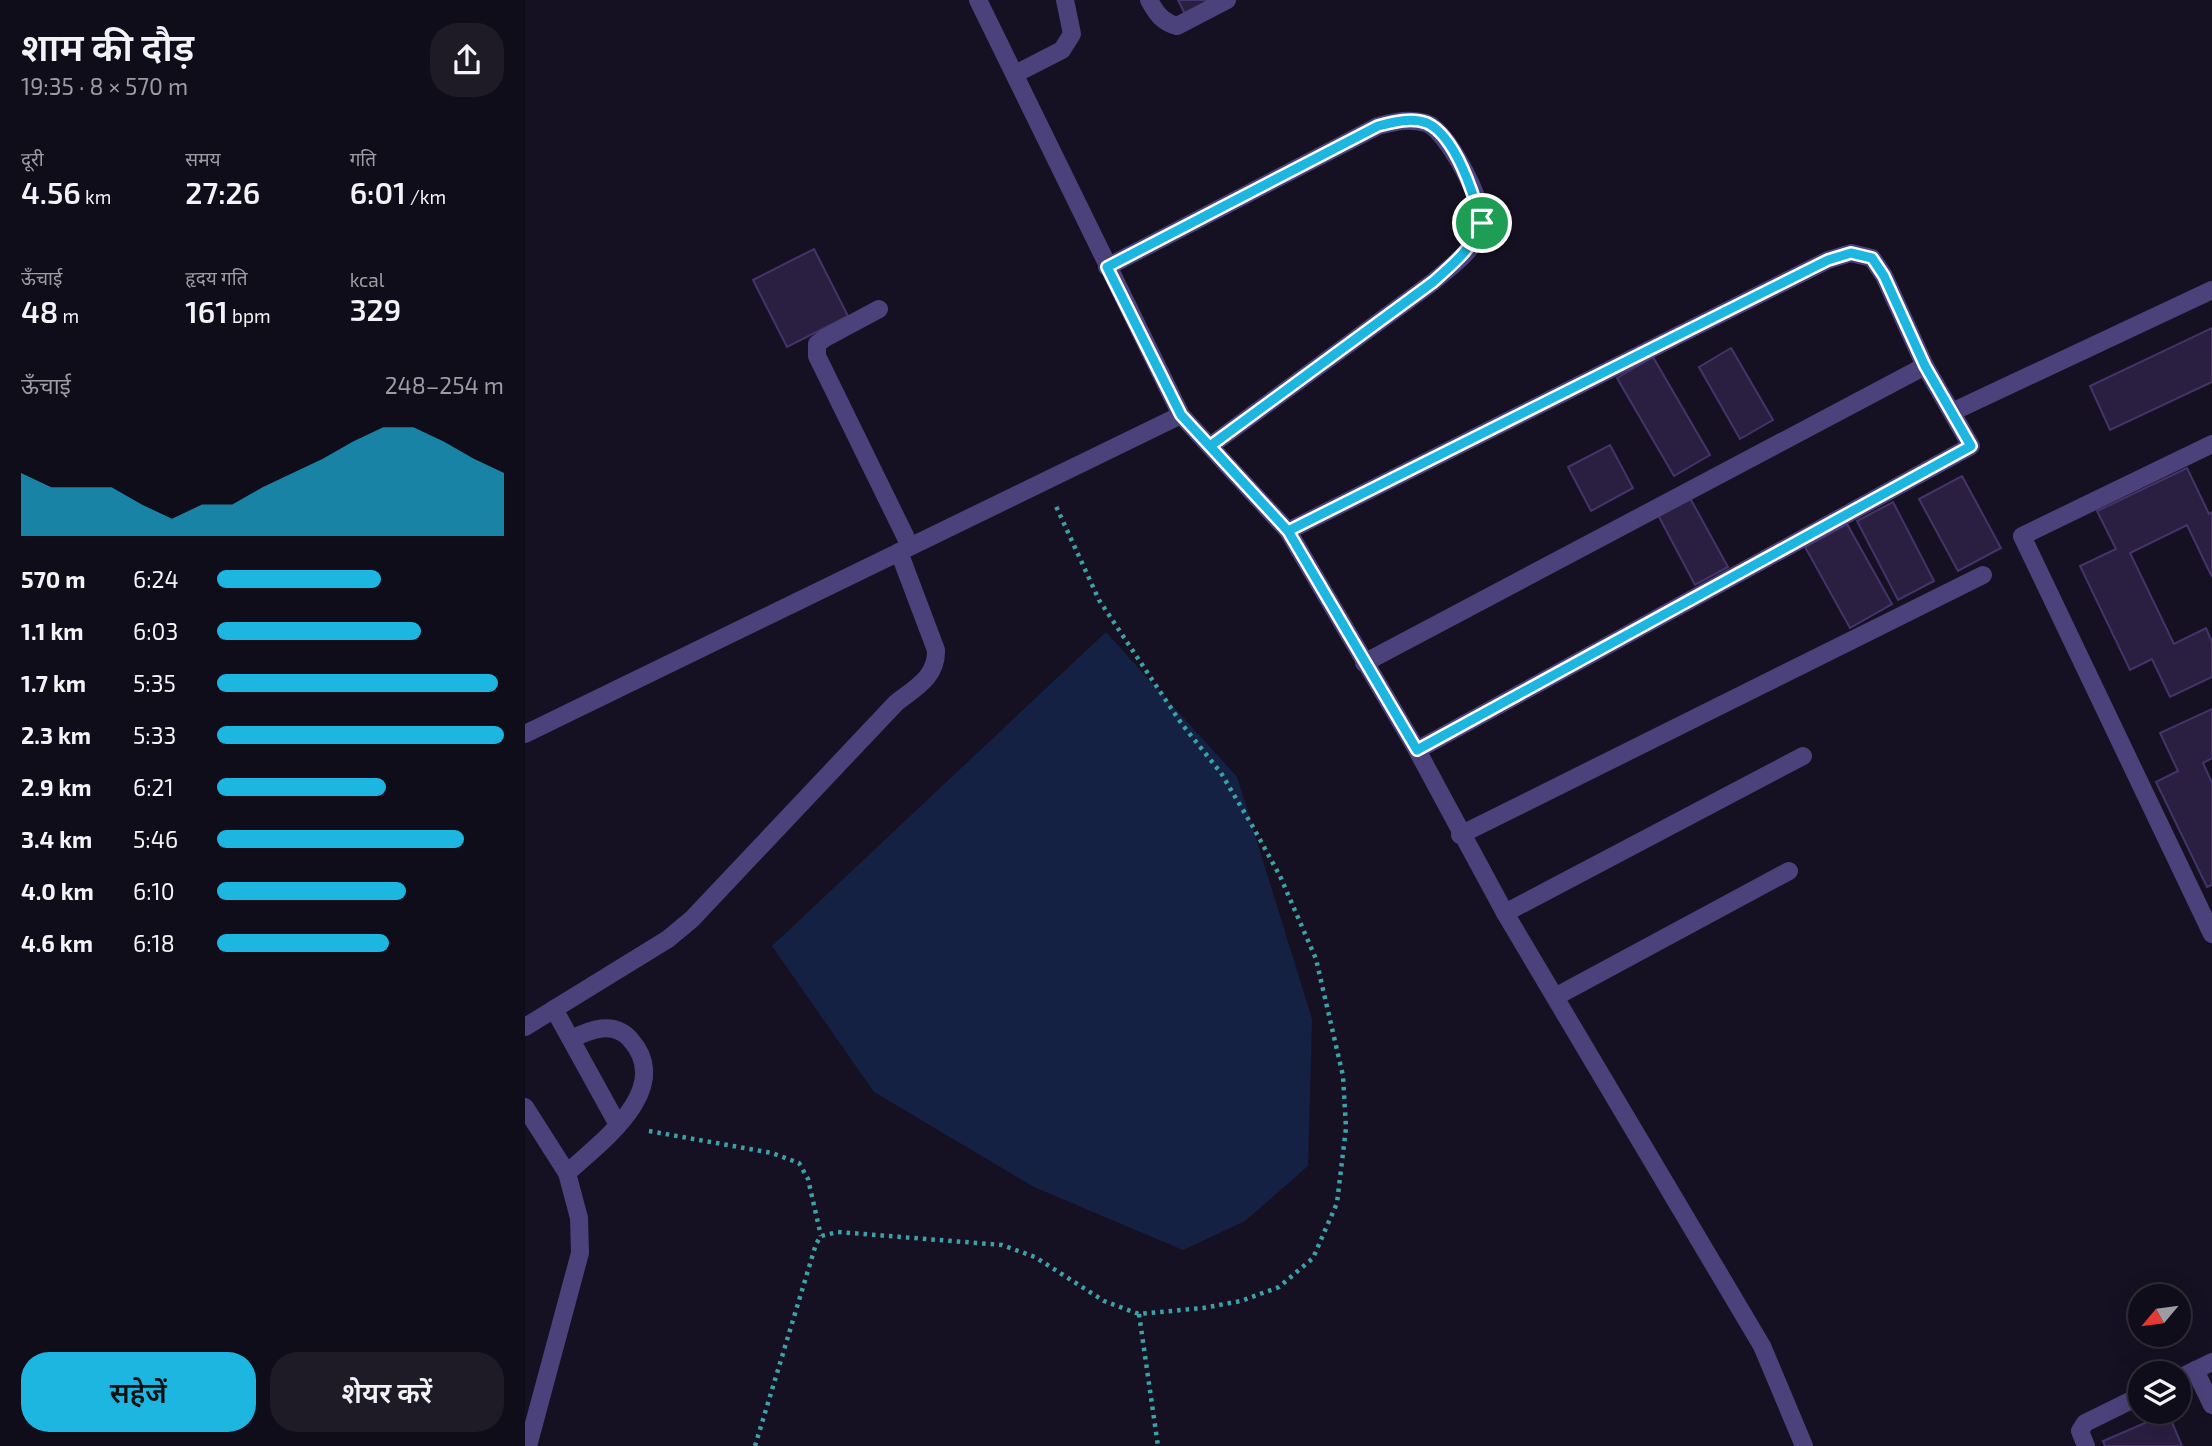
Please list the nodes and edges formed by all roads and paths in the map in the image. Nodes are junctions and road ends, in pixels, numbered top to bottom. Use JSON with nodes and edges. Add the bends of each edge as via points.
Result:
{"nodes":[{"id":1,"x":978,"y":0,"type":"edge"},
{"id":2,"x":1065,"y":0,"type":"edge"},
{"id":3,"x":1149,"y":0,"type":"edge"},
{"id":4,"x":1227,"y":0,"type":"edge"},
{"id":5,"x":1014,"y":74,"type":"junction"},
{"id":6,"x":1107,"y":267,"type":"junction"},
{"id":7,"x":2212,"y":290,"type":"edge"},
{"id":8,"x":879,"y":309,"type":"dead end"},
{"id":9,"x":1925,"y":366,"type":"junction"},
{"id":10,"x":1952,"y":412,"type":"junction"},
{"id":11,"x":1181,"y":415,"type":"junction"},
{"id":12,"x":2212,"y":444,"type":"edge"},
{"id":13,"x":1210,"y":446,"type":"junction"},
{"id":14,"x":1045,"y":481,"type":"junction"},
{"id":15,"x":1288,"y":531,"type":"junction"},
{"id":16,"x":905,"y":549,"type":"junction"},
{"id":17,"x":1983,"y":575,"type":"dead end"},
{"id":18,"x":1364,"y":663,"type":"junction"},
{"id":19,"x":525,"y":734,"type":"edge"},
{"id":20,"x":1417,"y":750,"type":"junction"},
{"id":21,"x":1803,"y":756,"type":"dead end"},
{"id":22,"x":1460,"y":835,"type":"junction"},
{"id":23,"x":1789,"y":871,"type":"dead end"},
{"id":24,"x":1505,"y":913,"type":"junction"},
{"id":25,"x":2212,"y":934,"type":"edge"},
{"id":26,"x":1555,"y":997,"type":"junction"},
{"id":27,"x":554,"y":1009,"type":"junction"},
{"id":28,"x":525,"y":1027,"type":"edge"},
{"id":29,"x":571,"y":1039,"type":"junction"},
{"id":30,"x":525,"y":1107,"type":"edge"},
{"id":31,"x":618,"y":1125,"type":"junction"},
{"id":32,"x":567,"y":1173,"type":"junction"},
{"id":33,"x":821,"y":1236,"type":"junction"},
{"id":34,"x":1139,"y":1314,"type":"junction"},
{"id":35,"x":2212,"y":1362,"type":"edge"},
{"id":36,"x":2195,"y":1370,"type":"junction"},
{"id":37,"x":2191,"y":1372,"type":"edge"},
{"id":38,"x":2128,"y":1402,"type":"edge"},
{"id":39,"x":2212,"y":1405,"type":"edge"},
{"id":40,"x":528,"y":1446,"type":"edge"},
{"id":41,"x":755,"y":1446,"type":"edge"},
{"id":42,"x":1158,"y":1446,"type":"edge"},
{"id":43,"x":1804,"y":1446,"type":"edge"},
{"id":44,"x":2086,"y":1446,"type":"edge"}],
"edges":[{"from":1,"to":5,"type":"street"},
{"from":2,"to":5,"type":"street","via":[[1072,34],[1062,50]]},
{"from":3,"to":4,"type":"street","via":[[1156,14],[1177,26]]},
{"from":5,"to":6,"type":"street"},
{"from":6,"to":11,"type":"street"},
{"from":6,"to":13,"type":"street","via":[[1378,126],[1400,120],[1427,123],[1450,144],[1473,189],[1482,223],[1476,240],[1433,282]]},
{"from":7,"to":10,"type":"street"},
{"from":8,"to":16,"type":"street","via":[[817,344],[817,356]]},
{"from":9,"to":10,"type":"street"},
{"from":9,"to":15,"type":"street","via":[[1884,276],[1872,258],[1851,253],[1816,266]]},
{"from":9,"to":18,"type":"street"},
{"from":10,"to":20,"type":"street","via":[[1971,446]]},
{"from":11,"to":13,"type":"street"},
{"from":11,"to":14,"type":"street"},
{"from":12,"to":25,"type":"street","via":[[2022,536]]},
{"from":13,"to":15,"type":"street"},
{"from":14,"to":16,"type":"street"},
{"from":14,"to":34,"type":"path","via":[[1099,600],[1181,723],[1221,773],[1280,876],[1316,959],[1343,1076],[1346,1128],[1337,1203],[1313,1258],[1279,1287],[1241,1301]]},
{"from":15,"to":18,"type":"street"},
{"from":16,"to":19,"type":"street"},
{"from":16,"to":27,"type":"street","via":[[936,650],[929,676],[896,703],[692,919],[668,939]]},
{"from":17,"to":22,"type":"street"},
{"from":18,"to":20,"type":"street"},
{"from":20,"to":22,"type":"street"},
{"from":21,"to":24,"type":"street"},
{"from":22,"to":24,"type":"street"},
{"from":23,"to":26,"type":"street"},
{"from":24,"to":26,"type":"street"},
{"from":26,"to":43,"type":"street","via":[[1762,1346]]},
{"from":27,"to":28,"type":"street"},
{"from":27,"to":29,"type":"street"},
{"from":29,"to":31,"type":"street"},
{"from":29,"to":31,"type":"street","via":[[596,1028],[610,1029],[627,1035],[641,1051],[643,1086]]},
{"from":30,"to":32,"type":"street"},
{"from":31,"to":32,"type":"street"},
{"from":31,"to":33,"type":"path","via":[[772,1153],[799,1163],[808,1179]]},
{"from":32,"to":40,"type":"street","via":[[579,1218],[580,1253]]},
{"from":33,"to":34,"type":"path","via":[[838,1232],[1002,1245],[1035,1257],[1104,1301]]},
{"from":33,"to":41,"type":"path"},
{"from":34,"to":42,"type":"path"},
{"from":35,"to":36,"type":"street"},
{"from":36,"to":37,"type":"street"},
{"from":36,"to":39,"type":"street"},
{"from":38,"to":44,"type":"street","via":[[2085,1423],[2080,1431]]}]}
